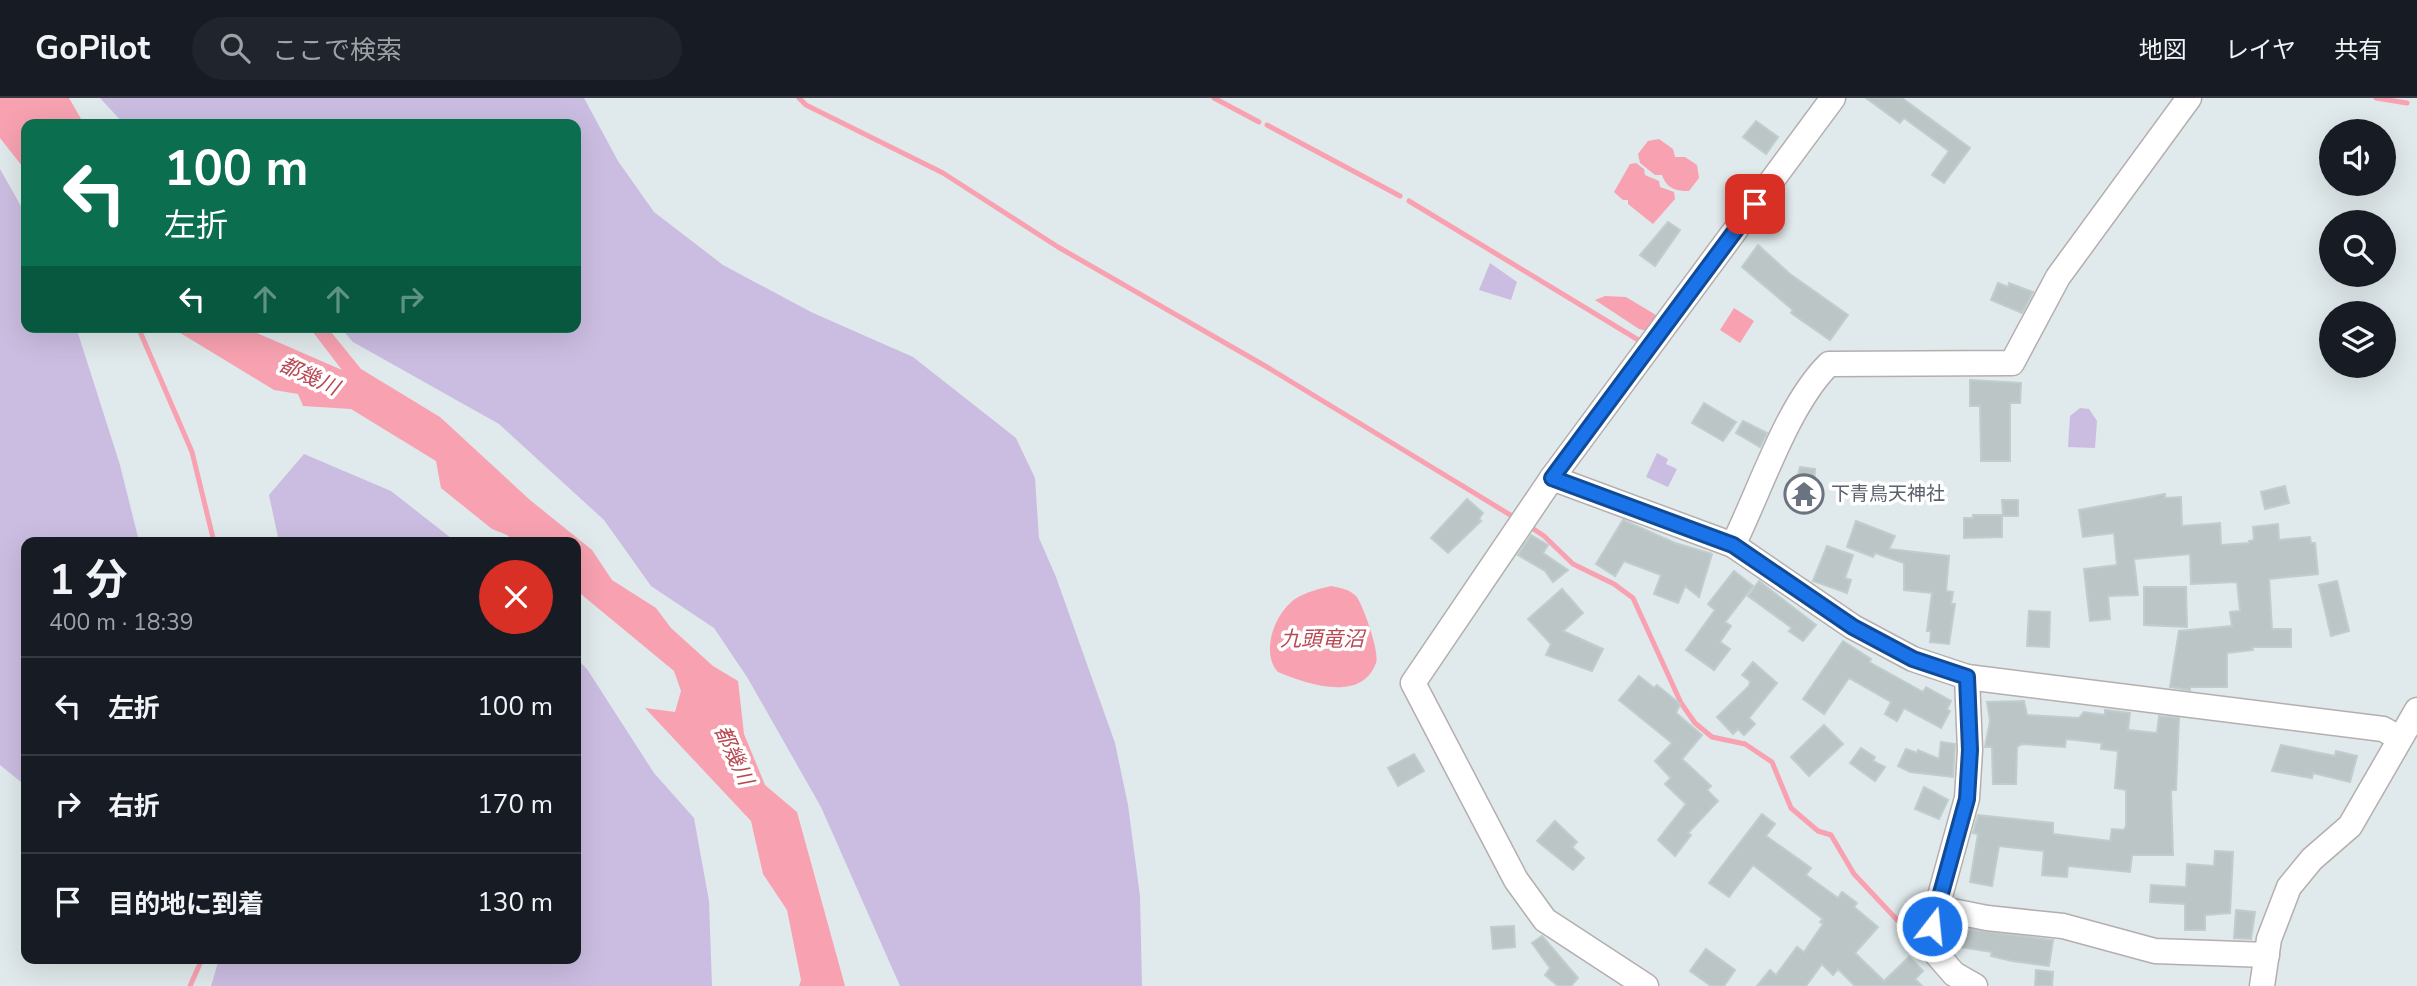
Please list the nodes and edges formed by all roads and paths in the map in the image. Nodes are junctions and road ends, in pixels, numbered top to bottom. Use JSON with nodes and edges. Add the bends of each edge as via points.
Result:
{"nodes":[{"id":1,"x":1833,"y":98,"type":"edge"},
{"id":2,"x":2189,"y":98,"type":"edge"},
{"id":3,"x":1552,"y":478,"type":"junction"},
{"id":4,"x":1733,"y":545,"type":"junction"},
{"id":5,"x":1967,"y":677,"type":"junction"},
{"id":6,"x":2417,"y":710,"type":"edge"},
{"id":7,"x":2399,"y":738,"type":"junction"},
{"id":8,"x":1937,"y":908,"type":"junction"},
{"id":9,"x":2267,"y":955,"type":"junction"},
{"id":10,"x":1646,"y":986,"type":"edge"},
{"id":11,"x":1975,"y":986,"type":"edge"},
{"id":12,"x":2263,"y":986,"type":"edge"}],
"edges":[{"from":1,"to":3,"type":"street"},
{"from":2,"to":4,"type":"street","via":[[2058,277],[2012,363],[1829,364],[1810,382],[1795,410]]},
{"from":3,"to":4,"type":"street"},
{"from":3,"to":10,"type":"street","via":[[1413,683],[1516,880],[1545,920]]},
{"from":4,"to":5,"type":"street","via":[[1853,627],[1913,659]]},
{"from":5,"to":7,"type":"street","via":[[2383,729]]},
{"from":5,"to":8,"type":"street","via":[[1967,799]]},
{"from":6,"to":7,"type":"street"},
{"from":7,"to":9,"type":"street","via":[[2350,826],[2312,859],[2289,887]]},
{"from":8,"to":9,"type":"street","via":[[2063,926],[2155,951]]},
{"from":8,"to":11,"type":"street","via":[[1927,943],[1954,974]]},
{"from":9,"to":12,"type":"street"}]}
